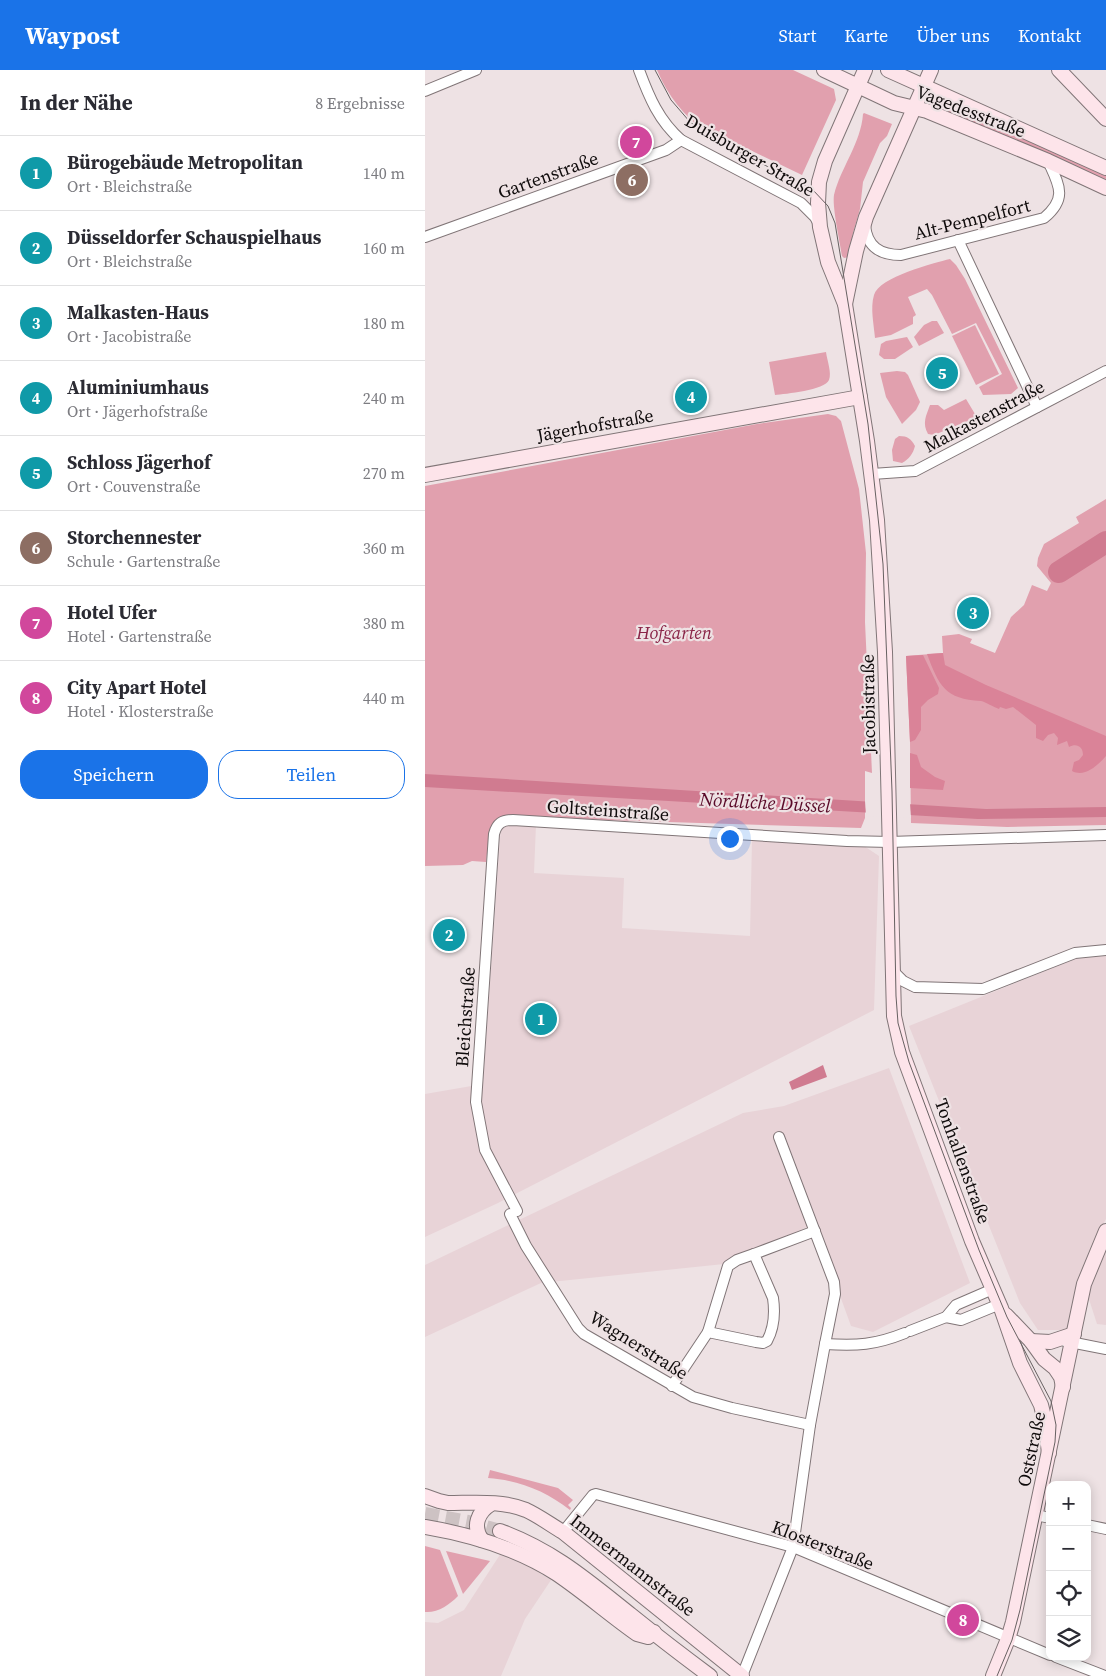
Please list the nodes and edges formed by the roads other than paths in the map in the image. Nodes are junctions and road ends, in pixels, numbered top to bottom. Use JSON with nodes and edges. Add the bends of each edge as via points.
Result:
{"nodes":[{"id":1,"x":476,"y":70,"type":"edge"},
{"id":2,"x":639,"y":70,"type":"edge"},
{"id":3,"x":824,"y":70,"type":"edge"},
{"id":4,"x":865,"y":70,"type":"edge"},
{"id":5,"x":888,"y":70,"type":"edge"},
{"id":6,"x":931,"y":70,"type":"edge"},
{"id":7,"x":1059,"y":70,"type":"edge"},
{"id":8,"x":923,"y":86,"type":"junction"},
{"id":9,"x":858,"y":87,"type":"junction"},
{"id":10,"x":425,"y":91,"type":"edge"},
{"id":11,"x":914,"y":108,"type":"junction"},
{"id":12,"x":1106,"y":119,"type":"edge"},
{"id":13,"x":681,"y":140,"type":"junction"},
{"id":14,"x":1048,"y":161,"type":"junction"},
{"id":15,"x":1106,"y":168,"type":"edge"},
{"id":16,"x":1106,"y":188,"type":"edge"},
{"id":17,"x":867,"y":215,"type":"junction"},
{"id":18,"x":820,"y":227,"type":"junction"},
{"id":19,"x":425,"y":237,"type":"edge"},
{"id":20,"x":958,"y":240,"type":"junction"},
{"id":21,"x":845,"y":304,"type":"junction"},
{"id":22,"x":1106,"y":371,"type":"edge"},
{"id":23,"x":861,"y":397,"type":"junction"},
{"id":24,"x":1037,"y":407,"type":"junction"},
{"id":25,"x":872,"y":474,"type":"junction"},
{"id":26,"x":425,"y":475,"type":"edge"},
{"id":27,"x":503,"y":820,"type":"joint"},
{"id":28,"x":1106,"y":835,"type":"edge"},
{"id":29,"x":890,"y":842,"type":"junction"},
{"id":30,"x":1106,"y":950,"type":"edge"},
{"id":31,"x":892,"y":970,"type":"junction"},
{"id":32,"x":895,"y":1018,"type":"joint"},
{"id":33,"x":779,"y":1137,"type":"dead end"},
{"id":34,"x":514,"y":1213,"type":"joint"},
{"id":35,"x":815,"y":1231,"type":"junction"},
{"id":36,"x":1106,"y":1231,"type":"edge"},
{"id":37,"x":754,"y":1254,"type":"junction"},
{"id":38,"x":993,"y":1289,"type":"junction"},
{"id":39,"x":1001,"y":1306,"type":"junction"},
{"id":40,"x":946,"y":1317,"type":"junction"},
{"id":41,"x":707,"y":1332,"type":"junction"},
{"id":42,"x":1069,"y":1339,"type":"junction"},
{"id":43,"x":1031,"y":1341,"type":"junction"},
{"id":44,"x":825,"y":1344,"type":"junction"},
{"id":45,"x":1106,"y":1348,"type":"edge"},
{"id":46,"x":672,"y":1386,"type":"junction"},
{"id":47,"x":1063,"y":1390,"type":"junction"},
{"id":48,"x":810,"y":1425,"type":"junction"},
{"id":49,"x":1049,"y":1453,"type":"junction"},
{"id":50,"x":425,"y":1496,"type":"edge"},
{"id":51,"x":491,"y":1504,"type":"junction"},
{"id":52,"x":1036,"y":1514,"type":"junction"},
{"id":53,"x":1046,"y":1517,"type":"edge"},
{"id":54,"x":425,"y":1527,"type":"edge"},
{"id":55,"x":1091,"y":1527,"type":"edge"},
{"id":56,"x":1106,"y":1529,"type":"edge"},
{"id":57,"x":500,"y":1531,"type":"tunnel mouth"},
{"id":58,"x":563,"y":1532,"type":"junction"},
{"id":59,"x":482,"y":1540,"type":"junction"},
{"id":60,"x":793,"y":1548,"type":"junction"},
{"id":61,"x":654,"y":1632,"type":"junction"},
{"id":62,"x":1009,"y":1639,"type":"junction"},
{"id":63,"x":1046,"y":1653,"type":"edge"},
{"id":64,"x":1066,"y":1661,"type":"edge"},
{"id":65,"x":710,"y":1676,"type":"edge"},
{"id":66,"x":742,"y":1676,"type":"edge"},
{"id":67,"x":993,"y":1676,"type":"edge"},
{"id":68,"x":1105,"y":1676,"type":"edge"}],
"edges":[{"from":1,"to":10,"type":"street"},
{"from":2,"to":13,"type":"street","name":"Duisburger Straße","via":[[658,113]]},
{"from":3,"to":9,"type":"main road","name":"Vagedesstraße"},
{"from":4,"to":9,"type":"main road"},
{"from":5,"to":8,"type":"main road","name":"Vagedesstraße"},
{"from":6,"to":8,"type":"main road","name":"Duisburger Straße"},
{"from":7,"to":12,"type":"main road"},
{"from":8,"to":11,"type":"main road","name":"Duisburger Straße"},
{"from":8,"to":15,"type":"main road","name":"Vagedesstraße"},
{"from":9,"to":11,"type":"main road","name":"Vagedesstraße"},
{"from":9,"to":18,"type":"main road","via":[[819,182]]},
{"from":11,"to":14,"type":"main road","name":"Vagedesstraße"},
{"from":11,"to":17,"type":"main road","name":"Duisburger Straße"},
{"from":13,"to":18,"type":"street","name":"Duisburger Straße","via":[[801,203]]},
{"from":13,"to":19,"type":"street","name":"Gartenstraße","via":[[666,150]]},
{"from":14,"to":16,"type":"main road","name":"Vagedesstraße"},
{"from":14,"to":20,"type":"street","name":"Alt-Pempelfort","via":[[1059,191],[1054,210],[1044,218]]},
{"from":17,"to":20,"type":"street","name":"Alt-Pempelfort","via":[[870,242],[890,255]]},
{"from":17,"to":21,"type":"main road","name":"Duisburger Straße"},
{"from":18,"to":21,"type":"main road","name":"Duisburger Straße","via":[[828,262]]},
{"from":20,"to":24,"type":"street"},
{"from":21,"to":23,"type":"main road","name":"Duisburger Straße"},
{"from":22,"to":24,"type":"street","name":"Malkastenstraße"},
{"from":23,"to":25,"type":"main road","name":"Jacobistraße"},
{"from":23,"to":26,"type":"main road","name":"Jägerhofstraße"},
{"from":24,"to":25,"type":"street","name":"Malkastenstraße","via":[[915,471]]},
{"from":25,"to":29,"type":"main road","name":"Jacobistraße","via":[[883,608]]},
{"from":27,"to":29,"type":"street","name":"Goltsteinstraße"},
{"from":27,"to":34,"type":"street","name":"Bleichstraße","via":[[494,834],[476,1102],[485,1150]]},
{"from":28,"to":29,"type":"street","name":"Goltsteinstraße"},
{"from":29,"to":31,"type":"main road","name":"Jacobistraße"},
{"from":30,"to":31,"type":"street","via":[[1075,953],[983,989],[915,987]]},
{"from":31,"to":32,"type":"main road","name":"Jacobistraße"},
{"from":32,"to":38,"type":"main road","name":"Tonhallenstraße","via":[[906,1063]]},
{"from":33,"to":35,"type":"street"},
{"from":34,"to":46,"type":"street","name":"Wagnerstraße","via":[[526,1246],[578,1328]]},
{"from":35,"to":37,"type":"street"},
{"from":35,"to":44,"type":"street","via":[[834,1282],[835,1294]]},
{"from":36,"to":42,"type":"main road","name":"Oststraße","via":[[1084,1284]]},
{"from":37,"to":41,"type":"street","via":[[728,1266]]},
{"from":37,"to":41,"type":"street","via":[[773,1298],[775,1312],[767,1341],[756,1342]]},
{"from":38,"to":39,"type":"main road","name":"Tonhallenstraße"},
{"from":38,"to":40,"type":"street","via":[[956,1305]]},
{"from":39,"to":40,"type":"street","via":[[961,1320]]},
{"from":39,"to":43,"type":"main road","name":"Tonhallenstraße","via":[[1007,1317]]},
{"from":39,"to":49,"type":"main road","name":"Tonhallenstraße","via":[[1020,1363],[1041,1405]]},
{"from":40,"to":44,"type":"street","via":[[871,1344]]},
{"from":41,"to":46,"type":"street"},
{"from":42,"to":43,"type":"main road"},
{"from":42,"to":45,"type":"street"},
{"from":42,"to":47,"type":"main road","name":"Oststraße"},
{"from":43,"to":47,"type":"main road","name":"Tonhallenstraße","via":[[1057,1371]]},
{"from":44,"to":48,"type":"street"},
{"from":46,"to":48,"type":"street","name":"Wagnerstraße","via":[[708,1402]]},
{"from":47,"to":49,"type":"main road","name":"Oststraße"},
{"from":48,"to":60,"type":"street"},
{"from":49,"to":52,"type":"main road","name":"Oststraße"},
{"from":50,"to":51,"type":"main road","name":"Immermannstraße","via":[[448,1503]]},
{"from":51,"to":58,"type":"main road","name":"Immermannstraße","via":[[525,1510]]},
{"from":51,"to":59,"type":"main road","via":[[483,1509],[478,1520],[478,1534]]},
{"from":52,"to":53,"type":"street"},
{"from":52,"to":62,"type":"main road","name":"Oststraße"},
{"from":54,"to":59,"type":"main road"},
{"from":55,"to":56,"type":"street"},
{"from":57,"to":61,"type":"main road","via":[[556,1557]]},
{"from":58,"to":60,"type":"street","name":"Klosterstraße","via":[[596,1494]]},
{"from":58,"to":66,"type":"main road","name":"Immermannstraße"},
{"from":59,"to":61,"type":"main road","via":[[523,1555],[548,1569],[637,1634],[648,1637]]},
{"from":60,"to":62,"type":"street","name":"Klosterstraße"},
{"from":60,"to":66,"type":"street"},
{"from":61,"to":65,"type":"main road"},
{"from":62,"to":63,"type":"street","name":"Klosterstraße"},
{"from":62,"to":67,"type":"main road","name":"Oststraße"},
{"from":64,"to":68,"type":"street"}]}
